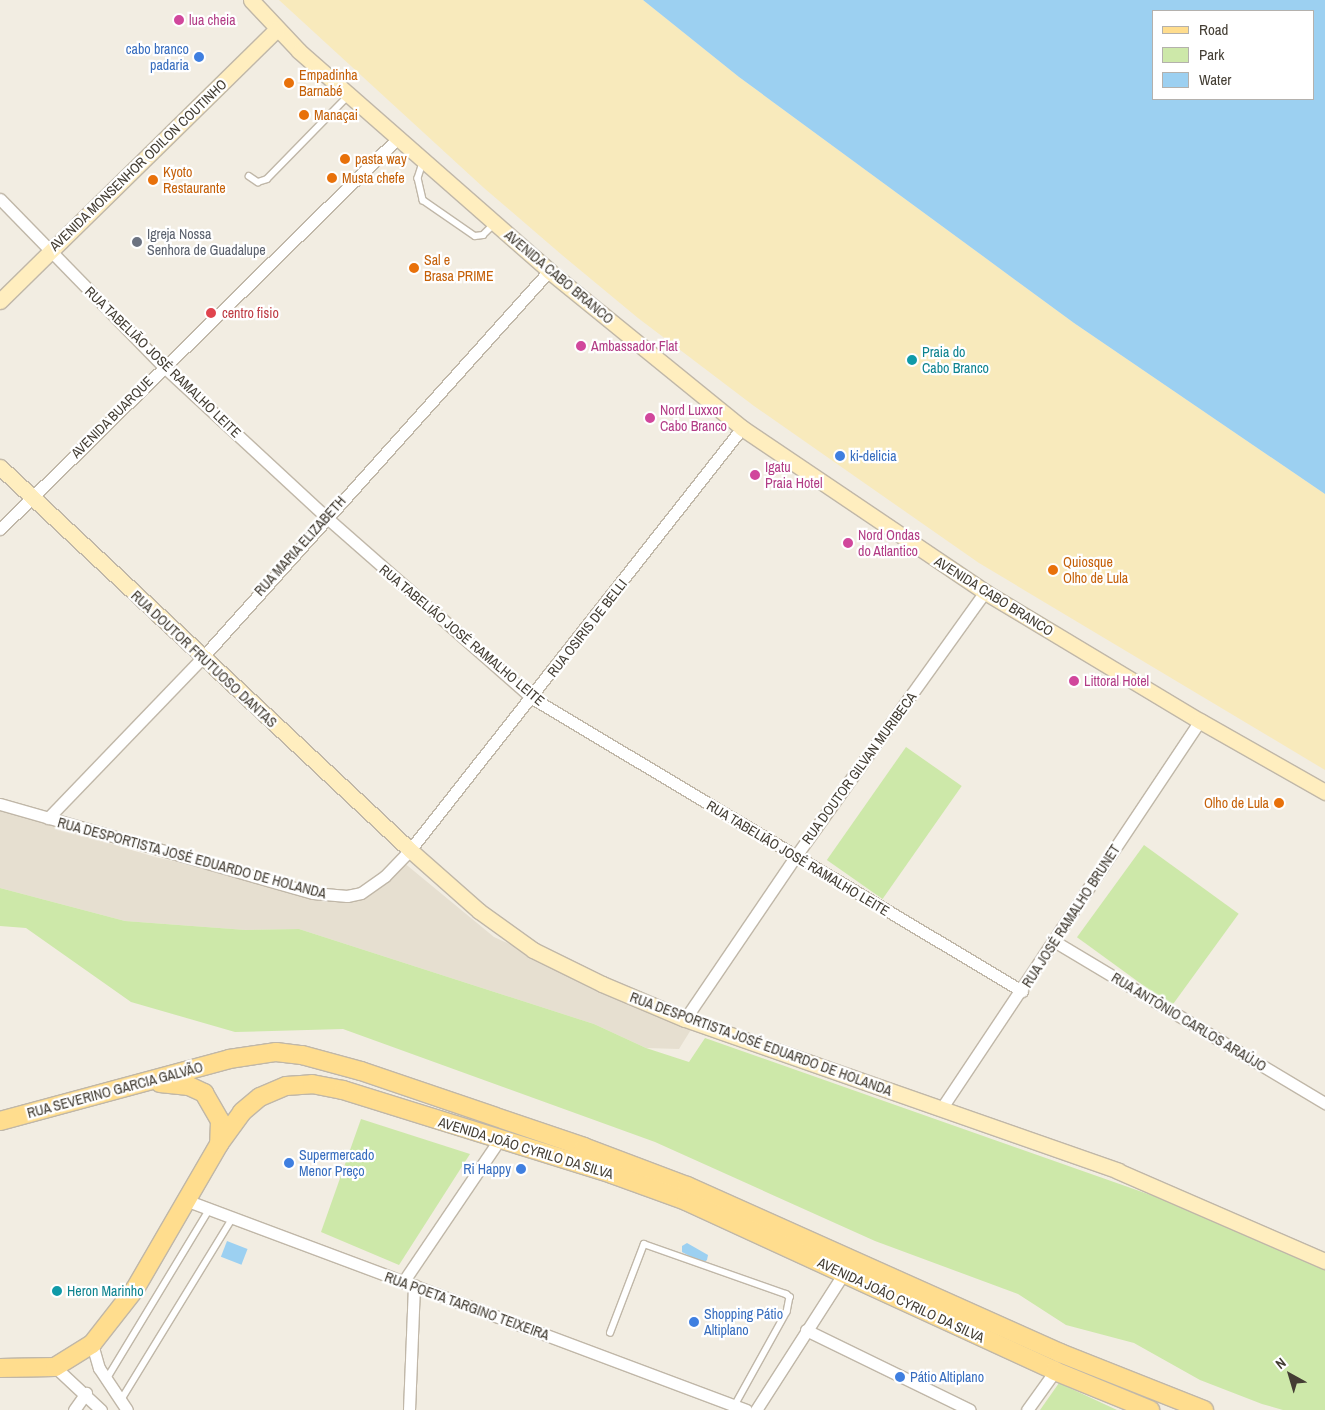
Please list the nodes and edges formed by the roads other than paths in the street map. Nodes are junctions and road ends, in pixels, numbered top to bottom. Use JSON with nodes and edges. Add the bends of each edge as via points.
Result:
{"nodes":[{"id":1,"x":251,"y":0,"type":"edge"},
{"id":2,"x":277,"y":30,"type":"junction"},
{"id":3,"x":349,"y":95,"type":"junction"},
{"id":4,"x":398,"y":138,"type":"junction"},
{"id":5,"x":424,"y":161,"type":"junction"},
{"id":6,"x":249,"y":176,"type":"dead end"},
{"id":7,"x":0,"y":199,"type":"edge"},
{"id":8,"x":495,"y":224,"type":"junction"},
{"id":9,"x":50,"y":251,"type":"junction"},
{"id":10,"x":549,"y":271,"type":"junction"},
{"id":11,"x":0,"y":301,"type":"edge"},
{"id":12,"x":163,"y":366,"type":"junction"},
{"id":13,"x":742,"y":428,"type":"junction"},
{"id":14,"x":0,"y":467,"type":"edge"},
{"id":15,"x":32,"y":497,"type":"junction"},
{"id":16,"x":326,"y":517,"type":"junction"},
{"id":17,"x":0,"y":529,"type":"edge"},
{"id":18,"x":985,"y":592,"type":"junction"},
{"id":19,"x":202,"y":658,"type":"junction"},
{"id":20,"x":532,"y":698,"type":"junction"},
{"id":21,"x":1200,"y":721,"type":"junction"},
{"id":22,"x":1325,"y":792,"type":"edge"},
{"id":23,"x":0,"y":804,"type":"edge"},
{"id":24,"x":48,"y":818,"type":"junction"},
{"id":25,"x":410,"y":850,"type":"junction"},
{"id":26,"x":795,"y":857,"type":"junction"},
{"id":27,"x":1054,"y":941,"type":"junction"},
{"id":28,"x":1022,"y":991,"type":"junction"},
{"id":29,"x":685,"y":1019,"type":"junction"},
{"id":30,"x":229,"y":1059,"type":"joint"},
{"id":31,"x":137,"y":1085,"type":"junction"},
{"id":32,"x":1325,"y":1103,"type":"edge"},
{"id":33,"x":941,"y":1109,"type":"junction"},
{"id":34,"x":0,"y":1121,"type":"edge"},
{"id":35,"x":500,"y":1139,"type":"junction"},
{"id":36,"x":219,"y":1144,"type":"junction"},
{"id":37,"x":188,"y":1201,"type":"junction"},
{"id":38,"x":209,"y":1210,"type":"junction"},
{"id":39,"x":232,"y":1220,"type":"junction"},
{"id":40,"x":1325,"y":1261,"type":"edge"},
{"id":41,"x":844,"y":1273,"type":"junction"},
{"id":42,"x":408,"y":1283,"type":"junction"},
{"id":43,"x":806,"y":1330,"type":"junction"},
{"id":44,"x":610,"y":1333,"type":"dead end"},
{"id":45,"x":92,"y":1344,"type":"junction"},
{"id":46,"x":55,"y":1367,"type":"junction"},
{"id":47,"x":0,"y":1368,"type":"edge"},
{"id":48,"x":1055,"y":1372,"type":"junction"},
{"id":49,"x":106,"y":1380,"type":"junction"},
{"id":50,"x":86,"y":1393,"type":"junction"},
{"id":51,"x":123,"y":1406,"type":"edge"},
{"id":52,"x":735,"y":1406,"type":"junction"},
{"id":53,"x":74,"y":1410,"type":"edge"},
{"id":54,"x":101,"y":1410,"type":"edge"},
{"id":55,"x":409,"y":1410,"type":"edge"},
{"id":56,"x":746,"y":1410,"type":"edge"},
{"id":57,"x":756,"y":1410,"type":"edge"},
{"id":58,"x":970,"y":1410,"type":"edge"},
{"id":59,"x":1027,"y":1410,"type":"edge"},
{"id":60,"x":1150,"y":1410,"type":"edge"},
{"id":61,"x":1204,"y":1410,"type":"edge"}],
"edges":[{"from":1,"to":2,"type":"main road","name":"AVENIDA CABO BRANCO"},
{"from":2,"to":3,"type":"main road","name":"AVENIDA CABO BRANCO"},
{"from":2,"to":9,"type":"main road","name":"AVENIDA MONSENHOR ODILON COUTINHO"},
{"from":3,"to":4,"type":"main road","name":"AVENIDA CABO BRANCO"},
{"from":3,"to":6,"type":"lane","via":[[267,179],[258,182]]},
{"from":4,"to":5,"type":"main road","name":"AVENIDA CABO BRANCO"},
{"from":4,"to":12,"type":"street","name":"AVENIDA BUARQUE"},
{"from":5,"to":8,"type":"main road","name":"AVENIDA CABO BRANCO"},
{"from":5,"to":8,"type":"lane","via":[[418,178],[423,200],[475,236],[483,235]]},
{"from":7,"to":9,"type":"street","name":"RUA TABELIÃO JOSÉ RAMALHO LEITE"},
{"from":8,"to":10,"type":"main road","name":"AVENIDA CABO BRANCO"},
{"from":9,"to":11,"type":"main road","name":"AVENIDA MONSENHOR ODILON COUTINHO"},
{"from":9,"to":12,"type":"street","name":"RUA TABELIÃO JOSÉ RAMALHO LEITE"},
{"from":10,"to":13,"type":"main road","name":"AVENIDA CABO BRANCO"},
{"from":10,"to":16,"type":"street","name":"RUA MARIA ELIZABETH"},
{"from":12,"to":15,"type":"street","name":"AVENIDA BUARQUE"},
{"from":12,"to":16,"type":"street","name":"RUA TABELIÃO JOSÉ RAMALHO LEITE"},
{"from":13,"to":18,"type":"main road","name":"AVENIDA CABO BRANCO"},
{"from":13,"to":20,"type":"street","name":"RUA OSIRIS DE BELLI"},
{"from":14,"to":15,"type":"main road","name":"RUA DOUTOR FRUTUOSO DANTAS"},
{"from":15,"to":17,"type":"street","name":"AVENIDA BUARQUE"},
{"from":15,"to":19,"type":"main road","name":"RUA DOUTOR FRUTUOSO DANTAS"},
{"from":16,"to":19,"type":"street","name":"RUA MARIA ELIZABETH"},
{"from":16,"to":20,"type":"street","name":"RUA TABELIÃO JOSÉ RAMALHO LEITE"},
{"from":18,"to":21,"type":"main road","name":"AVENIDA CABO BRANCO"},
{"from":18,"to":26,"type":"street","name":"RUA DOUTOR GILVAN MURIBECA"},
{"from":19,"to":24,"type":"street","name":"RUA MARIA ELIZABETH"},
{"from":19,"to":25,"type":"main road","name":"RUA DOUTOR FRUTUOSO DANTAS"},
{"from":20,"to":25,"type":"street","name":"RUA OSIRIS DE BELLI"},
{"from":20,"to":26,"type":"street","name":"RUA TABELIÃO JOSÉ RAMALHO LEITE"},
{"from":21,"to":22,"type":"main road","name":"AVENIDA CABO BRANCO"},
{"from":21,"to":27,"type":"street","name":"RUA JOSÉ RAMALHO BRUNET"},
{"from":23,"to":24,"type":"street","name":"RUA DESPORTISTA JOSÉ EDUARDO DE HOLANDA"},
{"from":24,"to":25,"type":"street","name":"RUA DESPORTISTA JOSÉ EDUARDO DE HOLANDA","via":[[334,896],[361,893],[373,886]]},
{"from":25,"to":29,"type":"main road","name":"RUA DESPORTISTA JOSÉ EDUARDO DE HOLANDA","via":[[479,911],[533,950]]},
{"from":26,"to":28,"type":"street","name":"RUA TABELIÃO JOSÉ RAMALHO LEITE"},
{"from":26,"to":29,"type":"street","name":"RUA DOUTOR GILVAN MURIBECA"},
{"from":27,"to":28,"type":"street","name":"RUA JOSÉ RAMALHO BRUNET"},
{"from":27,"to":32,"type":"street","name":"RUA ANTÔNIO CARLOS ARAÚJO"},
{"from":28,"to":33,"type":"street","name":"RUA JOSÉ RAMALHO BRUNET"},
{"from":29,"to":33,"type":"main road","name":"RUA DESPORTISTA JOSÉ EDUARDO DE HOLANDA"},
{"from":30,"to":31,"type":"main road","name":"RUA SEVERINO GARCIA GALVÃO"},
{"from":30,"to":61,"type":"main road","name":"AVENIDA JOÃO CYRILO DA SILVA","via":[[276,1052],[302,1055],[361,1071],[584,1147],[755,1214],[1060,1353]]},
{"from":31,"to":34,"type":"main road","name":"RUA SEVERINO GARCIA GALVÃO"},
{"from":31,"to":36,"type":"main road","via":[[172,1082],[204,1093],[220,1121]]},
{"from":33,"to":40,"type":"main road","name":"RUA DESPORTISTA JOSÉ EDUARDO DE HOLANDA","via":[[1118,1171]]},
{"from":35,"to":36,"type":"main road","name":"AVENIDA JOÃO CYRILO DA SILVA","via":[[342,1090],[312,1084],[286,1086],[260,1097],[242,1112]]},
{"from":35,"to":41,"type":"main road","name":"AVENIDA JOÃO CYRILO DA SILVA","via":[[686,1201]]},
{"from":35,"to":42,"type":"street"},
{"from":36,"to":37,"type":"main road","name":"AVENIDA JOÃO CYRILO DA SILVA"},
{"from":37,"to":38,"type":"street","name":"RUA POETA TARGINO TEIXEIRA"},
{"from":37,"to":45,"type":"main road","name":"AVENIDA JOÃO CYRILO DA SILVA","via":[[135,1289]]},
{"from":38,"to":39,"type":"street","name":"RUA POETA TARGINO TEIXEIRA"},
{"from":38,"to":49,"type":"lane"},
{"from":39,"to":42,"type":"street","name":"RUA POETA TARGINO TEIXEIRA"},
{"from":39,"to":51,"type":"lane"},
{"from":41,"to":43,"type":"street"},
{"from":41,"to":48,"type":"main road","name":"AVENIDA JOÃO CYRILO DA SILVA"},
{"from":42,"to":52,"type":"street","name":"RUA POETA TARGINO TEIXEIRA"},
{"from":42,"to":55,"type":"street"},
{"from":43,"to":57,"type":"street"},
{"from":43,"to":58,"type":"street"},
{"from":44,"to":52,"type":"lane","via":[[644,1244],[786,1294],[790,1297],[787,1312]]},
{"from":45,"to":46,"type":"main road","name":"AVENIDA JOÃO CYRILO DA SILVA"},
{"from":45,"to":49,"type":"street"},
{"from":46,"to":47,"type":"main road"},
{"from":46,"to":50,"type":"street"},
{"from":48,"to":59,"type":"street"},
{"from":48,"to":60,"type":"main road","name":"AVENIDA JOÃO CYRILO DA SILVA"},
{"from":49,"to":51,"type":"street"},
{"from":50,"to":53,"type":"street"},
{"from":50,"to":54,"type":"street"},
{"from":52,"to":56,"type":"street","name":"RUA POETA TARGINO TEIXEIRA"}]}
